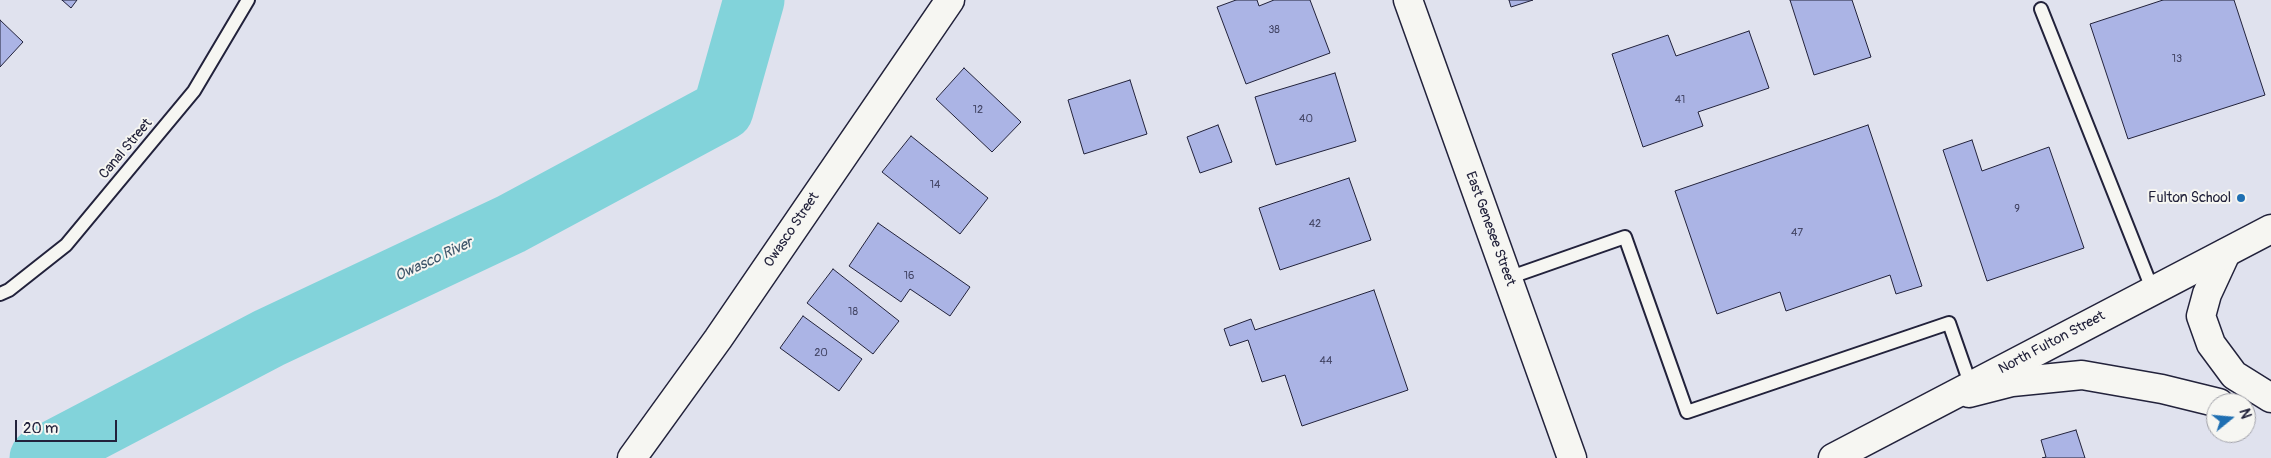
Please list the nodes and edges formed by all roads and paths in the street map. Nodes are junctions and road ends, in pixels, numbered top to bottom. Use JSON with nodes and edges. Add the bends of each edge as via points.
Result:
{"nodes":[{"id":1,"x":248,"y":0,"type":"edge"},
{"id":2,"x":950,"y":0,"type":"edge"},
{"id":3,"x":1408,"y":0,"type":"edge"},
{"id":4,"x":2042,"y":9,"type":"dead end"},
{"id":5,"x":2271,"y":229,"type":"edge"},
{"id":6,"x":2226,"y":253,"type":"junction"},
{"id":7,"x":1508,"y":278,"type":"junction"},
{"id":8,"x":2153,"y":291,"type":"junction"},
{"id":9,"x":0,"y":294,"type":"edge"},
{"id":10,"x":1971,"y":386,"type":"junction"},
{"id":11,"x":2271,"y":398,"type":"edge"},
{"id":12,"x":1946,"y":399,"type":"junction"},
{"id":13,"x":2206,"y":400,"type":"edge"},
{"id":14,"x":2256,"y":407,"type":"edge"},
{"id":15,"x":2271,"y":408,"type":"edge"},
{"id":16,"x":632,"y":458,"type":"edge"},
{"id":17,"x":1572,"y":458,"type":"edge"},
{"id":18,"x":1833,"y":458,"type":"edge"}],
"edges":[{"from":1,"to":9,"type":"lane","name":"Canal Street","via":[[194,91],[72,238]]},
{"from":2,"to":16,"type":"main road","name":"Owasco Street","via":[[718,339]]},
{"from":3,"to":7,"type":"main road","name":"East Genesee Street"},
{"from":4,"to":8,"type":"lane"},
{"from":5,"to":6,"type":"main road","name":"North Fulton Street"},
{"from":6,"to":8,"type":"main road","name":"North Fulton Street"},
{"from":6,"to":11,"type":"main road","via":[[2207,294],[2201,316],[2211,344],[2234,375]]},
{"from":7,"to":10,"type":"lane","via":[[1625,236],[1687,412],[1949,323]]},
{"from":7,"to":17,"type":"main road","name":"East Genesee Street"},
{"from":8,"to":10,"type":"main road","name":"North Fulton Street"},
{"from":10,"to":12,"type":"main road","name":"North Fulton Street"},
{"from":12,"to":13,"type":"main road","via":[[2012,382],[2082,375]]},
{"from":12,"to":18,"type":"main road","name":"North Fulton Street"},
{"from":14,"to":15,"type":"main road"}]}
